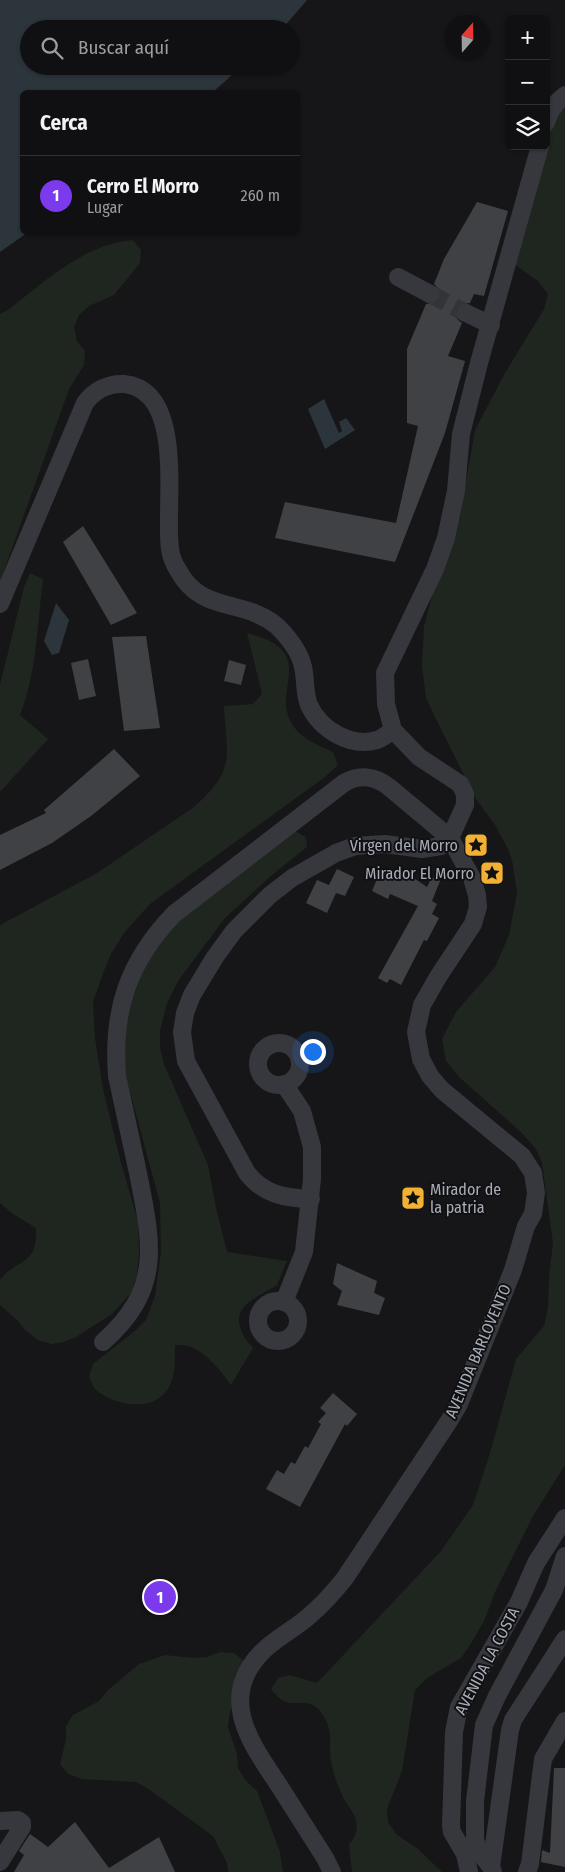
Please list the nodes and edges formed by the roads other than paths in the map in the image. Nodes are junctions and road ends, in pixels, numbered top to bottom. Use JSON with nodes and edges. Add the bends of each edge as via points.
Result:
{"nodes":[{"id":1,"x":565,"y":95,"type":"edge"},
{"id":2,"x":550,"y":115,"type":"edge"},
{"id":3,"x":539,"y":150,"type":"edge"},
{"id":4,"x":398,"y":277,"type":"dead end"},
{"id":5,"x":430,"y":294,"type":"tunnel mouth"},
{"id":6,"x":466,"y":313,"type":"tunnel mouth"},
{"id":7,"x":491,"y":325,"type":"junction"},
{"id":8,"x":0,"y":604,"type":"edge"},
{"id":9,"x":393,"y":730,"type":"junction"},
{"id":10,"x":450,"y":838,"type":"junction"},
{"id":11,"x":284,"y":1084,"type":"dead end"},
{"id":12,"x":311,"y":1199,"type":"junction"},
{"id":13,"x":284,"y":1302,"type":"dead end"},
{"id":14,"x":103,"y":1342,"type":"dead end"},
{"id":15,"x":565,"y":1518,"type":"edge"},
{"id":16,"x":565,"y":1556,"type":"edge"},
{"id":17,"x":565,"y":1639,"type":"edge"},
{"id":18,"x":565,"y":1721,"type":"edge"},
{"id":19,"x":0,"y":1821,"type":"edge"},
{"id":20,"x":0,"y":1862,"type":"edge"},
{"id":21,"x":492,"y":1869,"type":"edge"},
{"id":22,"x":332,"y":1872,"type":"edge"},
{"id":23,"x":469,"y":1872,"type":"edge"},
{"id":24,"x":527,"y":1872,"type":"edge"}],
"edges":[{"from":1,"to":2,"type":"street"},
{"from":3,"to":7,"type":"street"},
{"from":4,"to":5,"type":"street"},
{"from":6,"to":7,"type":"street"},
{"from":7,"to":9,"type":"street","via":[[461,434],[456,491],[446,538],[435,569],[385,673],[386,704]]},
{"from":8,"to":9,"type":"street","via":[[85,403],[95,392],[109,386],[134,386],[151,397],[159,410],[169,458],[170,547],[181,576],[204,597],[255,612],[283,632],[303,667],[309,705],[332,732],[344,738],[365,741],[379,739]]},
{"from":9,"to":10,"type":"street","via":[[419,757],[456,780],[463,788],[465,805]]},
{"from":10,"to":12,"type":"street","via":[[445,844],[428,849],[380,844],[355,846],[305,870],[270,895],[234,931],[188,1004],[182,1032],[186,1061],[247,1173],[273,1194]]},
{"from":10,"to":14,"type":"street","via":[[382,782],[369,777],[352,779],[180,909],[146,948],[126,988],[117,1024],[116,1054],[117,1076],[149,1228],[150,1256],[144,1284],[135,1304]]},
{"from":10,"to":22,"type":"street","name":"AVENIDA BARLOVENTO","via":[[474,883],[478,907],[470,930],[422,1004],[417,1022],[418,1050],[435,1083],[527,1161],[535,1180],[536,1200],[513,1270],[467,1385],[449,1421],[345,1578],[308,1617],[262,1652],[244,1683],[241,1710],[248,1736]]},
{"from":11,"to":12,"type":"street","via":[[302,1111],[312,1147]]},
{"from":12,"to":13,"type":"street","via":[[304,1252]]},
{"from":15,"to":23,"type":"street","name":"AVENIDA LA COSTA","via":[[536,1563],[519,1602],[459,1707],[454,1732],[451,1826],[465,1854]]},
{"from":16,"to":21,"type":"street","via":[[554,1590],[484,1725],[475,1801],[475,1840]]},
{"from":17,"to":21,"type":"street","via":[[513,1720]]},
{"from":18,"to":24,"type":"street","via":[[543,1759]]},
{"from":19,"to":20,"type":"street","via":[[18,1820],[22,1824]]}]}
